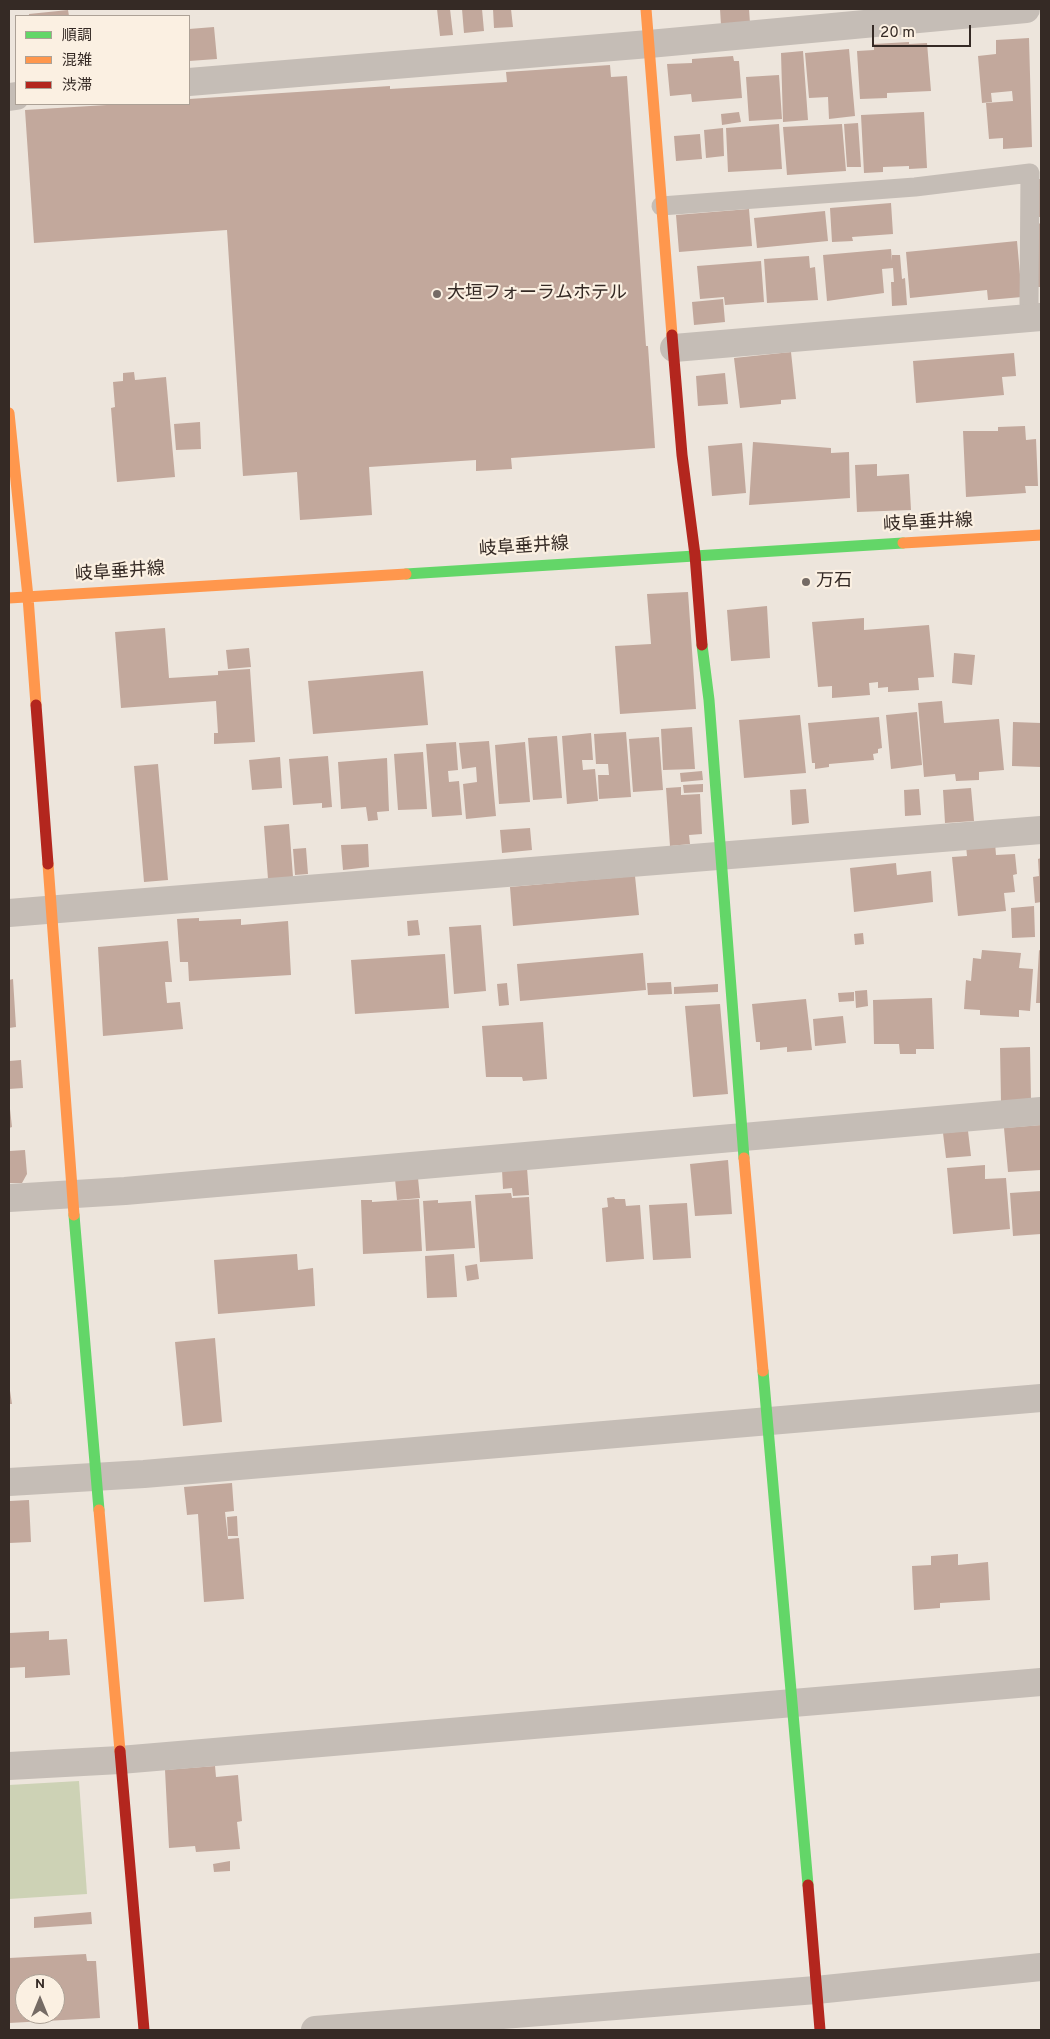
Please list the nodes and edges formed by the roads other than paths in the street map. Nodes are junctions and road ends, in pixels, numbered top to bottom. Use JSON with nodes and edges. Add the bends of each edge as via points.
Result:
{"nodes":[{"id":1,"x":646,"y":9,"type":"edge"},
{"id":2,"x":1026,"y":9,"type":"edge"},
{"id":3,"x":649,"y":44,"type":"junction"},
{"id":4,"x":190,"y":82,"type":"edge"},
{"id":5,"x":661,"y":206,"type":"junction"},
{"id":6,"x":1036,"y":317,"type":"edge"},
{"id":7,"x":674,"y":348,"type":"junction"},
{"id":8,"x":9,"y":413,"type":"edge"},
{"id":9,"x":1041,"y":535,"type":"edge"},
{"id":10,"x":695,"y":555,"type":"junction"},
{"id":11,"x":28,"y":597,"type":"junction"},
{"id":12,"x":9,"y":598,"type":"edge"},
{"id":13,"x":1041,"y":830,"type":"edge"},
{"id":14,"x":720,"y":857,"type":"junction"},
{"id":15,"x":51,"y":911,"type":"junction"},
{"id":16,"x":9,"y":913,"type":"edge"},
{"id":17,"x":1041,"y":1111,"type":"edge"},
{"id":18,"x":742,"y":1138,"type":"junction"},
{"id":19,"x":72,"y":1193,"type":"junction"},
{"id":20,"x":9,"y":1198,"type":"edge"},
{"id":21,"x":1041,"y":1398,"type":"edge"},
{"id":22,"x":768,"y":1421,"type":"junction"},
{"id":23,"x":98,"y":1476,"type":"junction"},
{"id":24,"x":9,"y":1482,"type":"edge"},
{"id":25,"x":1041,"y":1682,"type":"edge"},
{"id":26,"x":794,"y":1703,"type":"junction"},
{"id":27,"x":120,"y":1760,"type":"junction"},
{"id":28,"x":9,"y":1766,"type":"edge"},
{"id":29,"x":1041,"y":1967,"type":"edge"},
{"id":30,"x":816,"y":1990,"type":"junction"},
{"id":31,"x":144,"y":2030,"type":"edge"},
{"id":32,"x":315,"y":2030,"type":"edge"},
{"id":33,"x":820,"y":2030,"type":"edge"}],
"edges":[{"from":1,"to":3,"type":"street"},
{"from":2,"to":3,"type":"street"},
{"from":3,"to":4,"type":"street"},
{"from":3,"to":5,"type":"street"},
{"from":5,"to":6,"type":"lane","via":[[915,187],[1030,173],[1029,303]]},
{"from":5,"to":7,"type":"street"},
{"from":6,"to":7,"type":"street"},
{"from":7,"to":10,"type":"street","via":[[684,473]]},
{"from":8,"to":11,"type":"street"},
{"from":9,"to":10,"type":"street","name":"岐阜垂井線"},
{"from":10,"to":11,"type":"street","name":"岐阜垂井線"},
{"from":10,"to":14,"type":"street"},
{"from":11,"to":12,"type":"street","name":"岐阜垂井線"},
{"from":11,"to":15,"type":"street"},
{"from":13,"to":14,"type":"street"},
{"from":14,"to":15,"type":"street"},
{"from":14,"to":18,"type":"street"},
{"from":15,"to":16,"type":"street"},
{"from":15,"to":19,"type":"street"},
{"from":17,"to":18,"type":"street"},
{"from":18,"to":19,"type":"street"},
{"from":18,"to":22,"type":"street"},
{"from":19,"to":20,"type":"street"},
{"from":19,"to":23,"type":"street"},
{"from":21,"to":22,"type":"street"},
{"from":22,"to":23,"type":"street"},
{"from":22,"to":26,"type":"street"},
{"from":23,"to":24,"type":"street"},
{"from":23,"to":27,"type":"street"},
{"from":25,"to":26,"type":"street"},
{"from":26,"to":27,"type":"street"},
{"from":26,"to":30,"type":"street"},
{"from":27,"to":28,"type":"street"},
{"from":27,"to":31,"type":"street"},
{"from":29,"to":30,"type":"street"},
{"from":30,"to":32,"type":"street"},
{"from":30,"to":33,"type":"street"}]}
